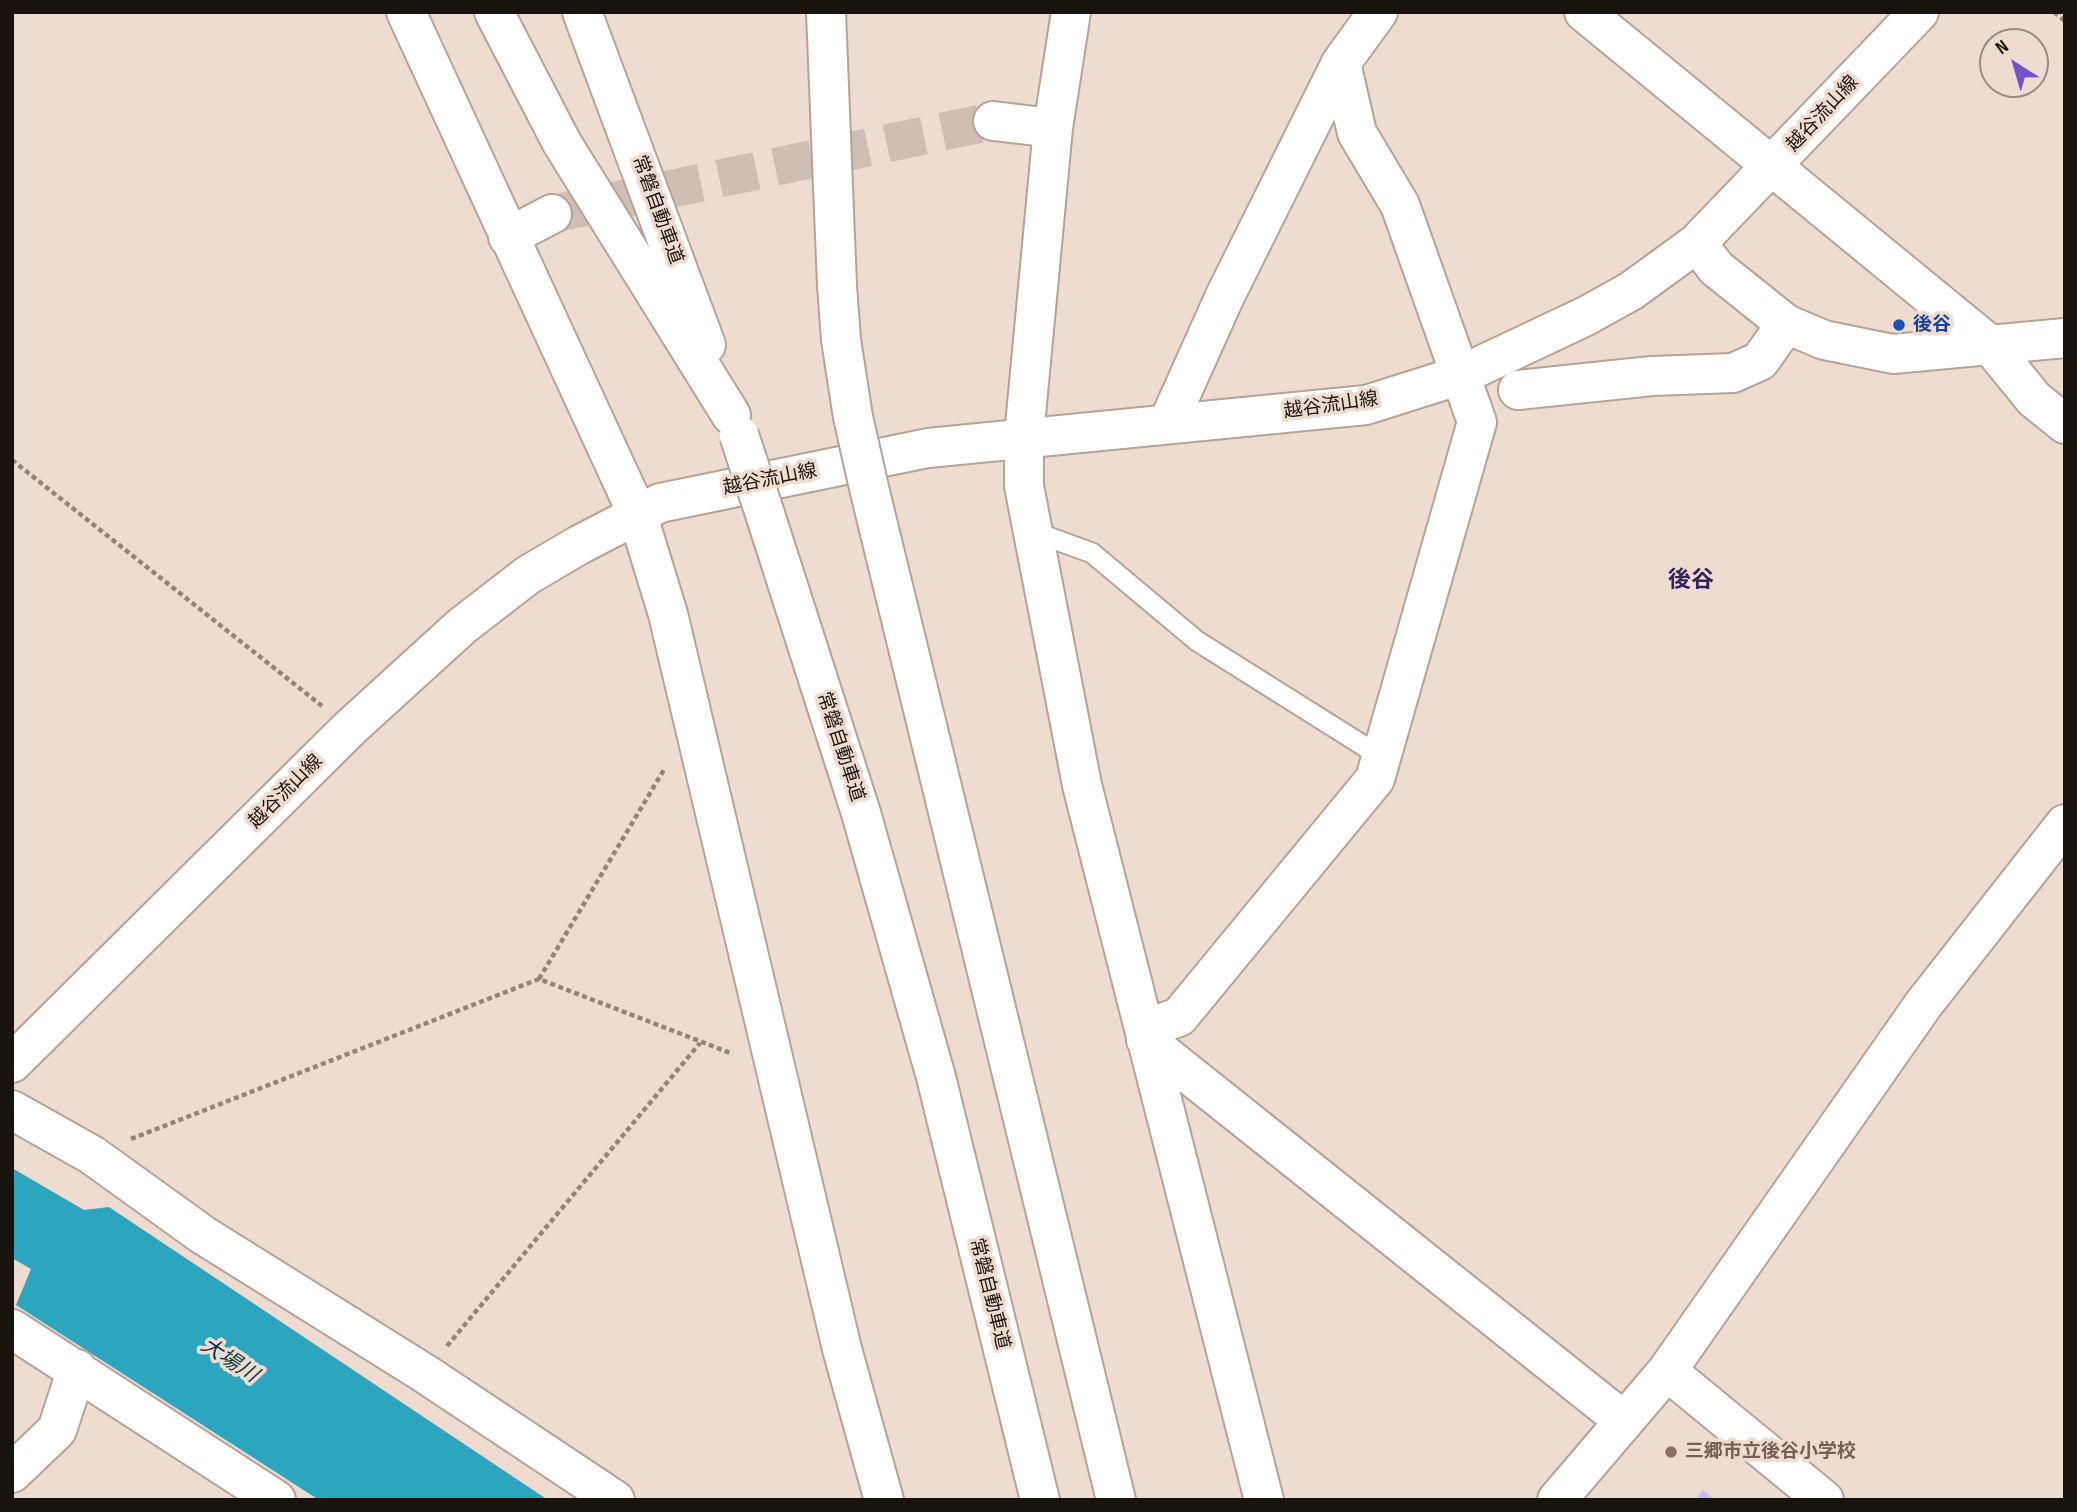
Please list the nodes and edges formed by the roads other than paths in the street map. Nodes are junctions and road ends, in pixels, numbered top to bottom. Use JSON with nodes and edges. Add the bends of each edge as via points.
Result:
{"nodes":[{"id":1,"x":406,"y":12,"type":"edge"},
{"id":2,"x":494,"y":12,"type":"edge"},
{"id":3,"x":582,"y":12,"type":"edge"},
{"id":4,"x":826,"y":12,"type":"edge"},
{"id":5,"x":1071,"y":12,"type":"edge"},
{"id":6,"x":1378,"y":12,"type":"edge"},
{"id":7,"x":1584,"y":12,"type":"edge"},
{"id":8,"x":1919,"y":12,"type":"edge"},
{"id":9,"x":1340,"y":63,"type":"junction"},
{"id":10,"x":993,"y":121,"type":"tunnel mouth"},
{"id":11,"x":1052,"y":128,"type":"junction"},
{"id":12,"x":1773,"y":167,"type":"junction"},
{"id":13,"x":552,"y":214,"type":"tunnel mouth"},
{"id":14,"x":508,"y":237,"type":"junction"},
{"id":15,"x":1697,"y":243,"type":"junction"},
{"id":16,"x":1786,"y":324,"type":"junction"},
{"id":17,"x":2061,"y":334,"type":"edge"},
{"id":18,"x":1990,"y":345,"type":"junction"},
{"id":19,"x":1461,"y":375,"type":"junction"},
{"id":20,"x":1517,"y":390,"type":"dead end"},
{"id":21,"x":1168,"y":423,"type":"junction"},
{"id":22,"x":2065,"y":424,"type":"edge"},
{"id":23,"x":735,"y":425,"type":"junction"},
{"id":24,"x":1024,"y":436,"type":"junction"},
{"id":25,"x":637,"y":513,"type":"junction"},
{"id":26,"x":1032,"y":531,"type":"junction"},
{"id":27,"x":1383,"y":758,"type":"junction"},
{"id":28,"x":2065,"y":824,"type":"edge"},
{"id":29,"x":1145,"y":1034,"type":"junction"},
{"id":30,"x":12,"y":1063,"type":"edge"},
{"id":31,"x":12,"y":1110,"type":"edge"},
{"id":32,"x":12,"y":1329,"type":"edge"},
{"id":33,"x":77,"y":1369,"type":"junction"},
{"id":34,"x":1667,"y":1371,"type":"junction"},
{"id":35,"x":1624,"y":1421,"type":"junction"},
{"id":36,"x":12,"y":1473,"type":"edge"},
{"id":37,"x":229,"y":1488,"type":"edge"},
{"id":38,"x":276,"y":1500,"type":"edge"},
{"id":39,"x":615,"y":1500,"type":"edge"},
{"id":40,"x":884,"y":1500,"type":"edge"},
{"id":41,"x":1040,"y":1500,"type":"edge"},
{"id":42,"x":1116,"y":1500,"type":"edge"},
{"id":43,"x":1264,"y":1500,"type":"edge"},
{"id":44,"x":1557,"y":1500,"type":"edge"},
{"id":45,"x":1824,"y":1500,"type":"edge"}],
"edges":[{"from":1,"to":14,"type":"main road"},
{"from":2,"to":23,"type":"main road","via":[[562,143]]},
{"from":3,"to":23,"type":"main road","name":"常磐自動車道"},
{"from":4,"to":42,"type":"main road","bridge":true,"via":[[838,300],[853,417]]},
{"from":5,"to":11,"type":"main road"},
{"from":6,"to":9,"type":"main road"},
{"from":7,"to":12,"type":"main road"},
{"from":8,"to":12,"type":"main road","name":"越谷流山線"},
{"from":9,"to":19,"type":"main road","via":[[1357,133],[1400,205]]},
{"from":9,"to":21,"type":"main road"},
{"from":10,"to":11,"type":"main road"},
{"from":11,"to":24,"type":"main road"},
{"from":12,"to":15,"type":"main road","name":"越谷流山線"},
{"from":12,"to":18,"type":"main road"},
{"from":13,"to":14,"type":"main road"},
{"from":14,"to":25,"type":"main road"},
{"from":15,"to":16,"type":"main road","via":[[1716,268]]},
{"from":15,"to":19,"type":"main road","name":"越谷流山線","via":[[1586,316]]},
{"from":16,"to":18,"type":"main road","via":[[1824,340],[1894,354]]},
{"from":16,"to":20,"type":"main road","via":[[1760,360],[1733,373]]},
{"from":17,"to":18,"type":"main road"},
{"from":18,"to":22,"type":"main road","via":[[2034,399]]},
{"from":19,"to":21,"type":"main road","name":"越谷流山線","via":[[1366,405]]},
{"from":19,"to":27,"type":"main road","via":[[1477,422]]},
{"from":21,"to":24,"type":"main road","name":"越谷流山線"},
{"from":23,"to":41,"type":"main road","name":"常磐自動車道","bridge":true,"via":[[861,813],[936,1076]]},
{"from":24,"to":25,"type":"main road","name":"越谷流山線","via":[[928,448],[691,496]]},
{"from":24,"to":26,"type":"main road","via":[[1024,486]]},
{"from":25,"to":30,"type":"main road","name":"越谷流山線","via":[[528,575],[462,626],[350,728]]},
{"from":25,"to":40,"type":"main road","via":[[668,614],[842,1349]]},
{"from":26,"to":27,"type":"lane","via":[[1092,553],[1197,641]]},
{"from":26,"to":29,"type":"main road","via":[[1082,785]]},
{"from":27,"to":29,"type":"main road","via":[[1375,779],[1179,1017]]},
{"from":28,"to":34,"type":"main road","via":[[1923,1006]]},
{"from":29,"to":35,"type":"main road"},
{"from":29,"to":43,"type":"main road"},
{"from":31,"to":39,"type":"main road","via":[[92,1155],[203,1235]]},
{"from":32,"to":33,"type":"main road"},
{"from":33,"to":36,"type":"main road","via":[[57,1430]]},
{"from":33,"to":37,"type":"main road"},
{"from":34,"to":35,"type":"main road"},
{"from":34,"to":45,"type":"main road"},
{"from":35,"to":44,"type":"main road"},
{"from":37,"to":38,"type":"main road"}]}
